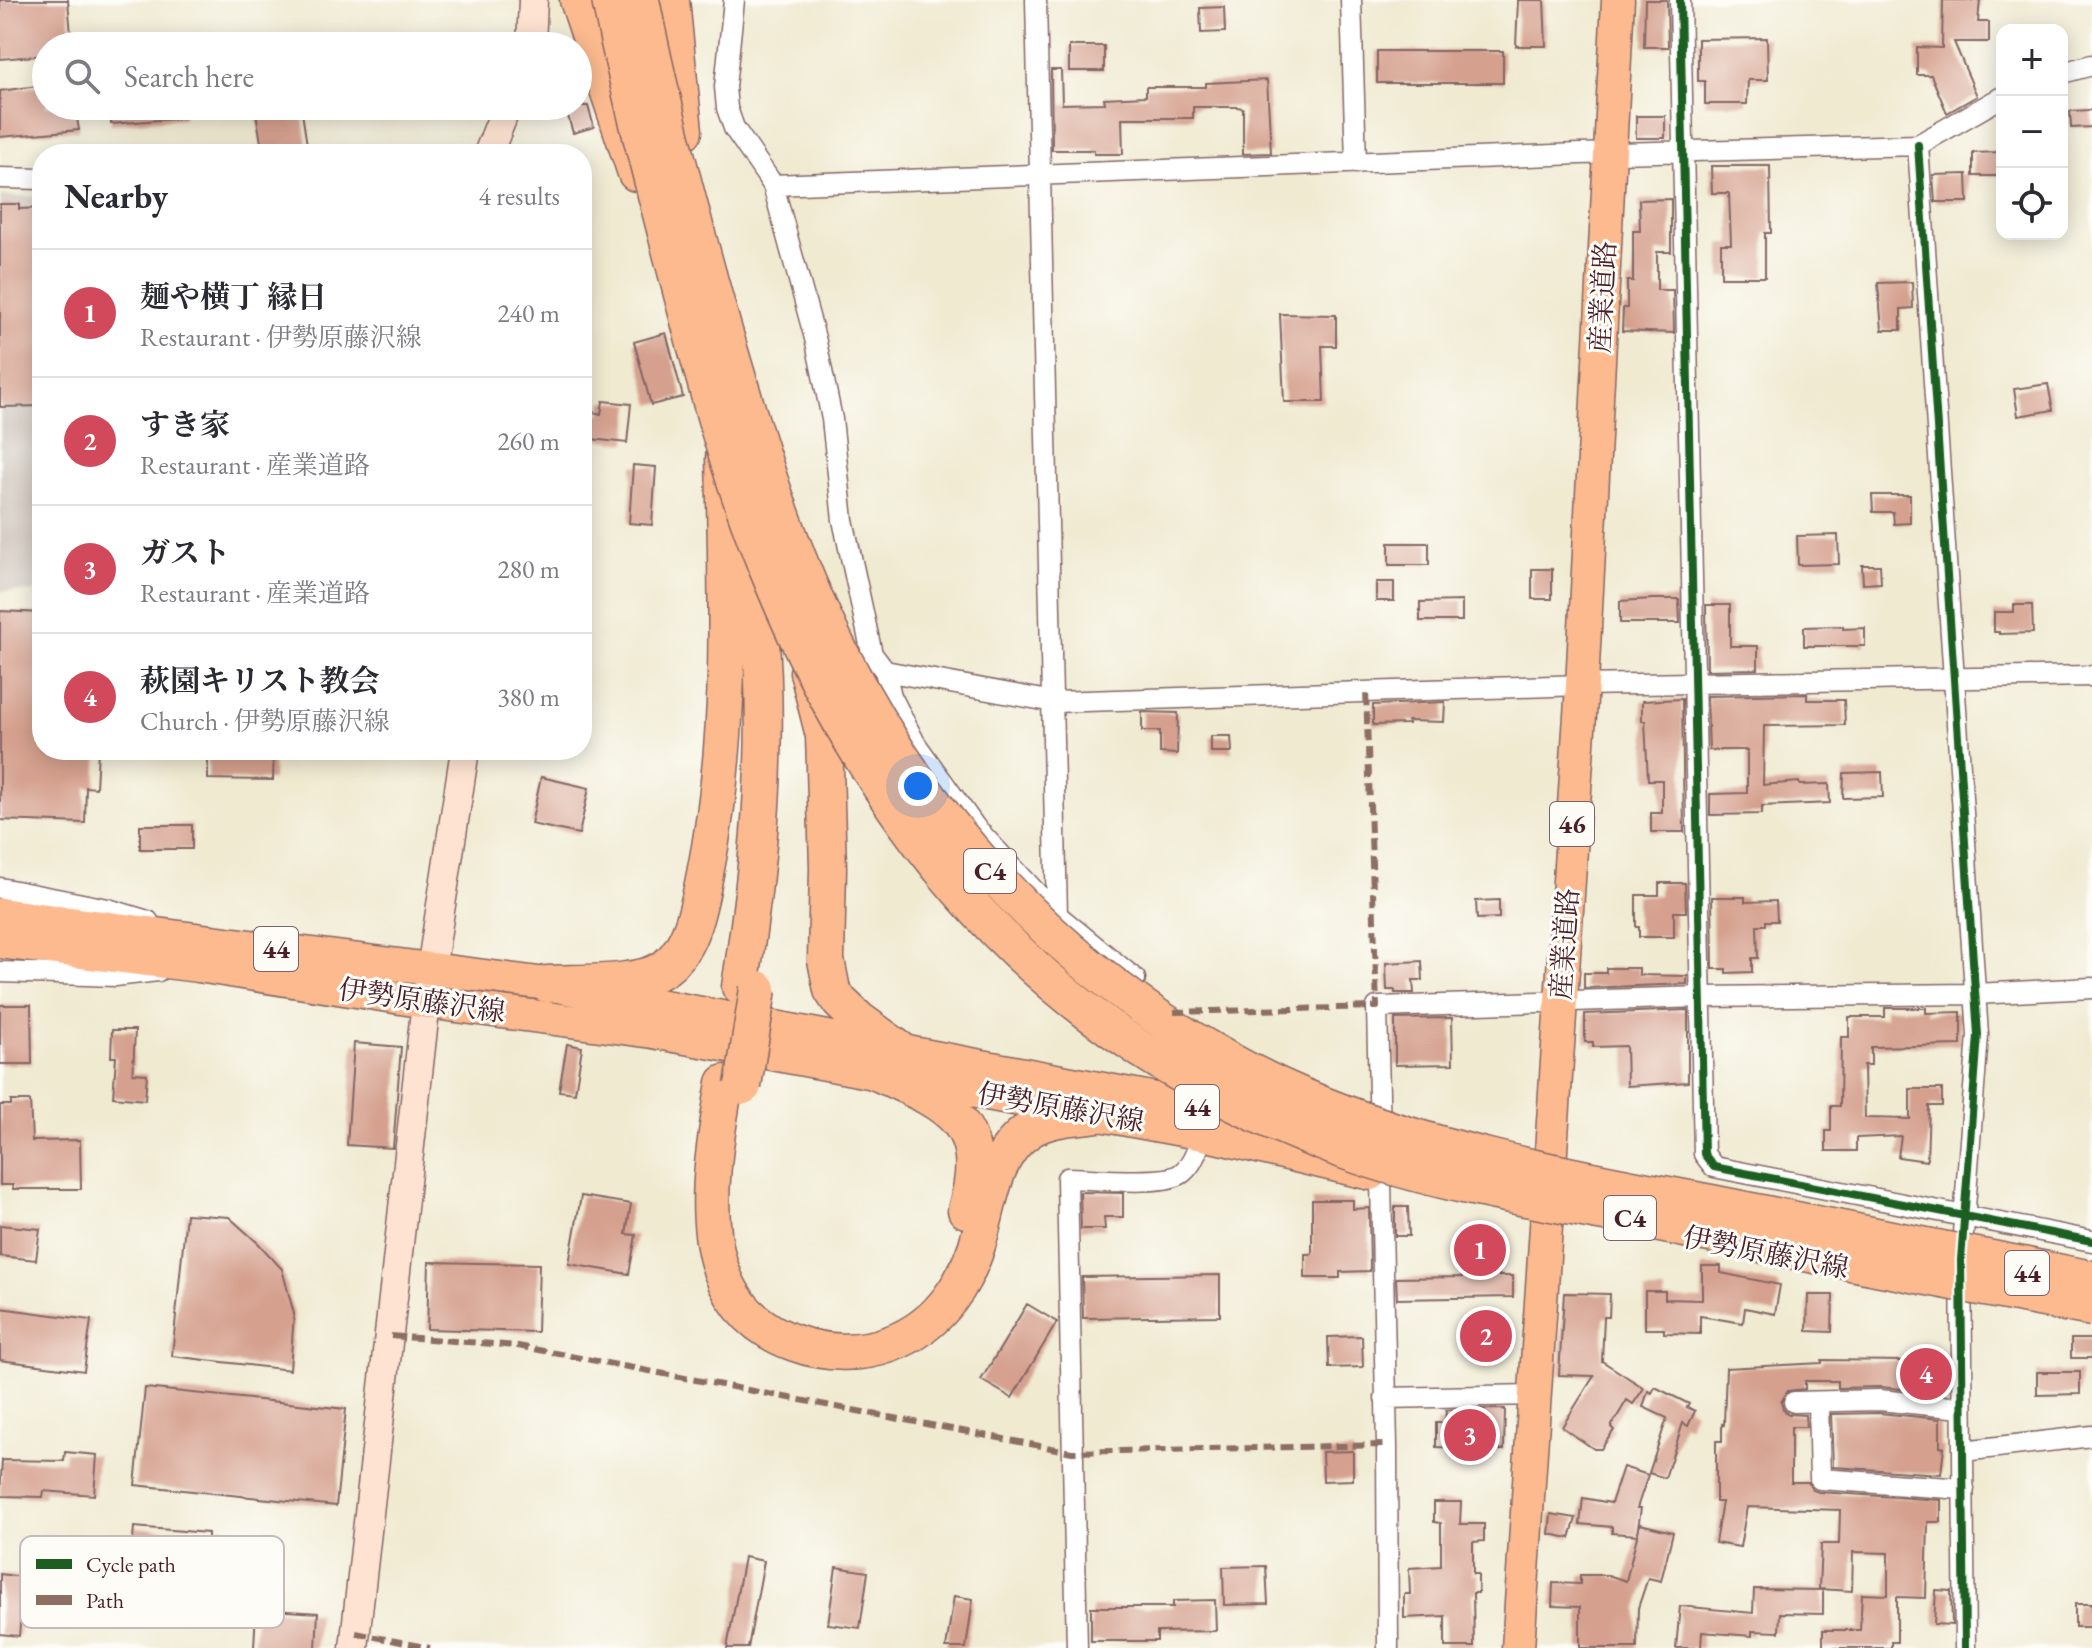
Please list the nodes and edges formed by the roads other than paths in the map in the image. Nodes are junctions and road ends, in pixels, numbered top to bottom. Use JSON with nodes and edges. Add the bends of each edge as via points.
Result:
{"nodes":[{"id":1,"x":533,"y":0,"type":"edge"},
{"id":2,"x":578,"y":0,"type":"edge"},
{"id":3,"x":610,"y":0,"type":"edge"},
{"id":4,"x":641,"y":0,"type":"edge"},
{"id":5,"x":671,"y":0,"type":"edge"},
{"id":6,"x":734,"y":0,"type":"edge"},
{"id":7,"x":1036,"y":0,"type":"edge"},
{"id":8,"x":1351,"y":0,"type":"edge"},
{"id":9,"x":1618,"y":0,"type":"edge"},
{"id":10,"x":1680,"y":0,"type":"edge"},
{"id":11,"x":532,"y":32,"type":"edge"},
{"id":12,"x":589,"y":32,"type":"edge"},
{"id":13,"x":592,"y":41,"type":"edge"},
{"id":14,"x":2092,"y":65,"type":"edge"},
{"id":15,"x":2068,"y":71,"type":"edge"},
{"id":16,"x":1996,"y":100,"type":"edge"},
{"id":17,"x":501,"y":120,"type":"edge"},
{"id":18,"x":492,"y":144,"type":"edge"},
{"id":19,"x":1918,"y":145,"type":"junction"},
{"id":20,"x":1684,"y":152,"type":"junction"},
{"id":21,"x":1609,"y":153,"type":"junction"},
{"id":22,"x":1356,"y":163,"type":"junction"},
{"id":23,"x":1042,"y":174,"type":"junction"},
{"id":24,"x":0,"y":178,"type":"edge"},
{"id":25,"x":32,"y":179,"type":"edge"},
{"id":26,"x":773,"y":185,"type":"junction"},
{"id":27,"x":723,"y":445,"type":"junction"},
{"id":28,"x":774,"y":531,"type":"junction"},
{"id":29,"x":885,"y":671,"type":"junction"},
{"id":30,"x":2092,"y":676,"type":"edge"},
{"id":31,"x":1953,"y":678,"type":"junction"},
{"id":32,"x":1694,"y":683,"type":"junction"},
{"id":33,"x":1582,"y":685,"type":"junction"},
{"id":34,"x":1054,"y":702,"type":"junction"},
{"id":35,"x":463,"y":760,"type":"edge"},
{"id":36,"x":0,"y":888,"type":"edge"},
{"id":37,"x":0,"y":914,"type":"edge"},
{"id":38,"x":1057,"y":915,"type":"junction"},
{"id":39,"x":0,"y":942,"type":"edge"},
{"id":40,"x":119,"y":942,"type":"junction"},
{"id":41,"x":206,"y":953,"type":"junction"},
{"id":42,"x":431,"y":970,"type":"junction"},
{"id":43,"x":0,"y":972,"type":"edge"},
{"id":44,"x":547,"y":984,"type":"junction"},
{"id":45,"x":749,"y":988,"type":"junction"},
{"id":46,"x":2092,"y":988,"type":"edge"},
{"id":47,"x":1975,"y":994,"type":"junction"},
{"id":48,"x":1702,"y":997,"type":"junction"},
{"id":49,"x":426,"y":1002,"type":"junction"},
{"id":50,"x":1560,"y":1002,"type":"junction"},
{"id":51,"x":889,"y":1061,"type":"junction"},
{"id":52,"x":734,"y":1084,"type":"junction"},
{"id":53,"x":1099,"y":1114,"type":"junction"},
{"id":54,"x":1214,"y":1123,"type":"junction"},
{"id":55,"x":1381,"y":1141,"type":"junction"},
{"id":56,"x":1381,"y":1177,"type":"junction"},
{"id":57,"x":1807,"y":1185,"type":"junction"},
{"id":58,"x":1546,"y":1193,"type":"junction"},
{"id":59,"x":1963,"y":1215,"type":"junction"},
{"id":60,"x":1801,"y":1228,"type":"junction"},
{"id":61,"x":2092,"y":1241,"type":"edge"},
{"id":62,"x":1961,"y":1276,"type":"junction"},
{"id":63,"x":2092,"y":1279,"type":"edge"},
{"id":64,"x":2092,"y":1285,"type":"edge"},
{"id":65,"x":2092,"y":1308,"type":"edge"},
{"id":66,"x":2092,"y":1316,"type":"edge"},
{"id":67,"x":1534,"y":1395,"type":"junction"},
{"id":68,"x":1385,"y":1398,"type":"junction"},
{"id":69,"x":1794,"y":1402,"type":"dead end"},
{"id":70,"x":1818,"y":1402,"type":"junction"},
{"id":71,"x":1962,"y":1408,"type":"junction"},
{"id":72,"x":2092,"y":1436,"type":"edge"},
{"id":73,"x":1963,"y":1451,"type":"junction"},
{"id":74,"x":1964,"y":1489,"type":"junction"},
{"id":75,"x":354,"y":1648,"type":"edge"},
{"id":76,"x":1077,"y":1648,"type":"edge"},
{"id":77,"x":1388,"y":1648,"type":"edge"},
{"id":78,"x":1518,"y":1648,"type":"edge"},
{"id":79,"x":1965,"y":1648,"type":"edge"}],
"edges":[{"from":1,"to":11,"type":"street"},
{"from":2,"to":12,"type":"highway"},
{"from":3,"to":65,"type":"highway","number":"C4","bridge":true,"via":[[711,408],[785,610],[836,716],[917,842],[954,887],[1041,973],[1085,1010],[1183,1076],[1235,1105],[1348,1152],[1479,1188]]},
{"from":4,"to":63,"type":"highway","number":"C4","bridge":true,"via":[[676,163],[749,417],[789,536],[824,617],[865,700],[933,801],[977,858],[1054,937],[1150,1011],[1251,1073],[1307,1099],[1423,1139],[1604,1182]]},
{"from":5,"to":28,"type":"highway","via":[[680,111],[717,313]]},
{"from":6,"to":26,"type":"street","via":[[727,108],[734,128]]},
{"from":7,"to":23,"type":"street"},
{"from":8,"to":22,"type":"street"},
{"from":9,"to":21,"type":"main road","name":"産業道路","number":"46"},
{"from":10,"to":20,"type":"street"},
{"from":13,"to":27,"type":"highway"},
{"from":14,"to":15,"type":"street"},
{"from":16,"to":19,"type":"street"},
{"from":17,"to":18,"type":"street"},
{"from":19,"to":20,"type":"street"},
{"from":19,"to":31,"type":"street"},
{"from":20,"to":21,"type":"street"},
{"from":20,"to":32,"type":"street"},
{"from":21,"to":22,"type":"street"},
{"from":21,"to":33,"type":"main road","name":"産業道路","number":"46"},
{"from":22,"to":23,"type":"street"},
{"from":23,"to":26,"type":"street"},
{"from":23,"to":34,"type":"street"},
{"from":24,"to":25,"type":"street"},
{"from":26,"to":29,"type":"street","via":[[832,419],[843,520],[859,600],[872,654]]},
{"from":27,"to":44,"type":"highway","via":[[726,723],[699,906],[684,945],[667,967],[637,978]]},
{"from":27,"to":45,"type":"highway","via":[[745,509],[755,561],[765,741]]},
{"from":28,"to":45,"type":"highway","via":[[782,809],[769,925]]},
{"from":28,"to":51,"type":"highway","via":[[824,736],[826,960],[832,990]]},
{"from":29,"to":34,"type":"street"},
{"from":29,"to":38,"type":"street","via":[[891,696],[915,743],[975,827]]},
{"from":30,"to":31,"type":"street"},
{"from":31,"to":32,"type":"street"},
{"from":31,"to":47,"type":"street"},
{"from":32,"to":33,"type":"street"},
{"from":32,"to":48,"type":"street"},
{"from":33,"to":34,"type":"street"},
{"from":33,"to":50,"type":"main road","name":"産業道路","number":"46"},
{"from":34,"to":38,"type":"street"},
{"from":35,"to":42,"type":"street"},
{"from":36,"to":41,"type":"street","via":[[108,909]]},
{"from":37,"to":40,"type":"main road","number":"44"},
{"from":38,"to":54,"type":"street","via":[[1207,1036],[1226,1078]]},
{"from":39,"to":40,"type":"main road","number":"44"},
{"from":40,"to":41,"type":"main road","name":"伊勢原藤沢線","number":"44"},
{"from":41,"to":42,"type":"main road","name":"伊勢原藤沢線","number":"44"},
{"from":41,"to":43,"type":"street","via":[[115,976]]},
{"from":41,"to":49,"type":"main road","name":"伊勢原藤沢線","number":"44"},
{"from":42,"to":44,"type":"main road","name":"伊勢原藤沢線","number":"44"},
{"from":42,"to":49,"type":"street"},
{"from":44,"to":51,"type":"main road","name":"伊勢原藤沢線","number":"44"},
{"from":45,"to":52,"type":"highway","bridge":true},
{"from":46,"to":47,"type":"street"},
{"from":47,"to":48,"type":"street"},
{"from":47,"to":59,"type":"street","via":[[1978,1035]]},
{"from":48,"to":50,"type":"street"},
{"from":48,"to":57,"type":"street","via":[[1704,1154],[1714,1167]]},
{"from":49,"to":51,"type":"main road","name":"伊勢原藤沢線","number":"44"},
{"from":49,"to":75,"type":"street"},
{"from":50,"to":55,"type":"street","via":[[1377,1007]]},
{"from":50,"to":58,"type":"main road","name":"産業道路","number":"46"},
{"from":51,"to":52,"type":"highway","via":[[916,1090],[949,1109],[962,1124],[974,1155],[973,1171],[961,1228],[932,1289],[892,1320],[848,1331],[813,1328],[786,1315],[757,1292],[743,1266],[730,1207]]},
{"from":51,"to":53,"type":"main road","name":"伊勢原藤沢線","number":"44"},
{"from":51,"to":54,"type":"main road","name":"伊勢原藤沢線","number":"44"},
{"from":52,"to":53,"type":"highway","via":[[713,1154],[709,1202],[714,1245],[726,1281],[747,1311],[784,1339],[841,1352],[891,1344],[932,1321],[972,1259],[1000,1162],[1012,1145],[1047,1121]]},
{"from":53,"to":54,"type":"main road","name":"伊勢原藤沢線","number":"44"},
{"from":54,"to":55,"type":"main road","name":"伊勢原藤沢線","number":"44"},
{"from":54,"to":56,"type":"main road","name":"伊勢原藤沢線","number":"44"},
{"from":54,"to":76,"type":"street","via":[[1181,1176],[1067,1178]]},
{"from":55,"to":56,"type":"street"},
{"from":55,"to":58,"type":"main road","name":"伊勢原藤沢線","number":"44"},
{"from":56,"to":58,"type":"main road","name":"伊勢原藤沢線","number":"44"},
{"from":56,"to":68,"type":"street"},
{"from":57,"to":59,"type":"street"},
{"from":57,"to":60,"type":"street"},
{"from":58,"to":60,"type":"main road","name":"伊勢原藤沢線","number":"44"},
{"from":58,"to":62,"type":"main road","name":"伊勢原藤沢線","number":"44"},
{"from":58,"to":67,"type":"main road","name":"産業道路","number":"46"},
{"from":59,"to":61,"type":"street"},
{"from":59,"to":62,"type":"street"},
{"from":60,"to":62,"type":"main road","name":"伊勢原藤沢線","number":"44"},
{"from":62,"to":64,"type":"main road","name":"伊勢原藤沢線","number":"44"},
{"from":62,"to":66,"type":"main road","name":"伊勢原藤沢線","number":"44"},
{"from":62,"to":71,"type":"street"},
{"from":67,"to":68,"type":"street"},
{"from":67,"to":78,"type":"main road","name":"産業道路","number":"46"},
{"from":68,"to":77,"type":"street"},
{"from":69,"to":70,"type":"street"},
{"from":70,"to":71,"type":"street","via":[[1879,1400]]},
{"from":70,"to":74,"type":"street","via":[[1820,1479]]},
{"from":71,"to":73,"type":"street"},
{"from":72,"to":73,"type":"street"},
{"from":73,"to":74,"type":"street"},
{"from":74,"to":79,"type":"street"}]}
